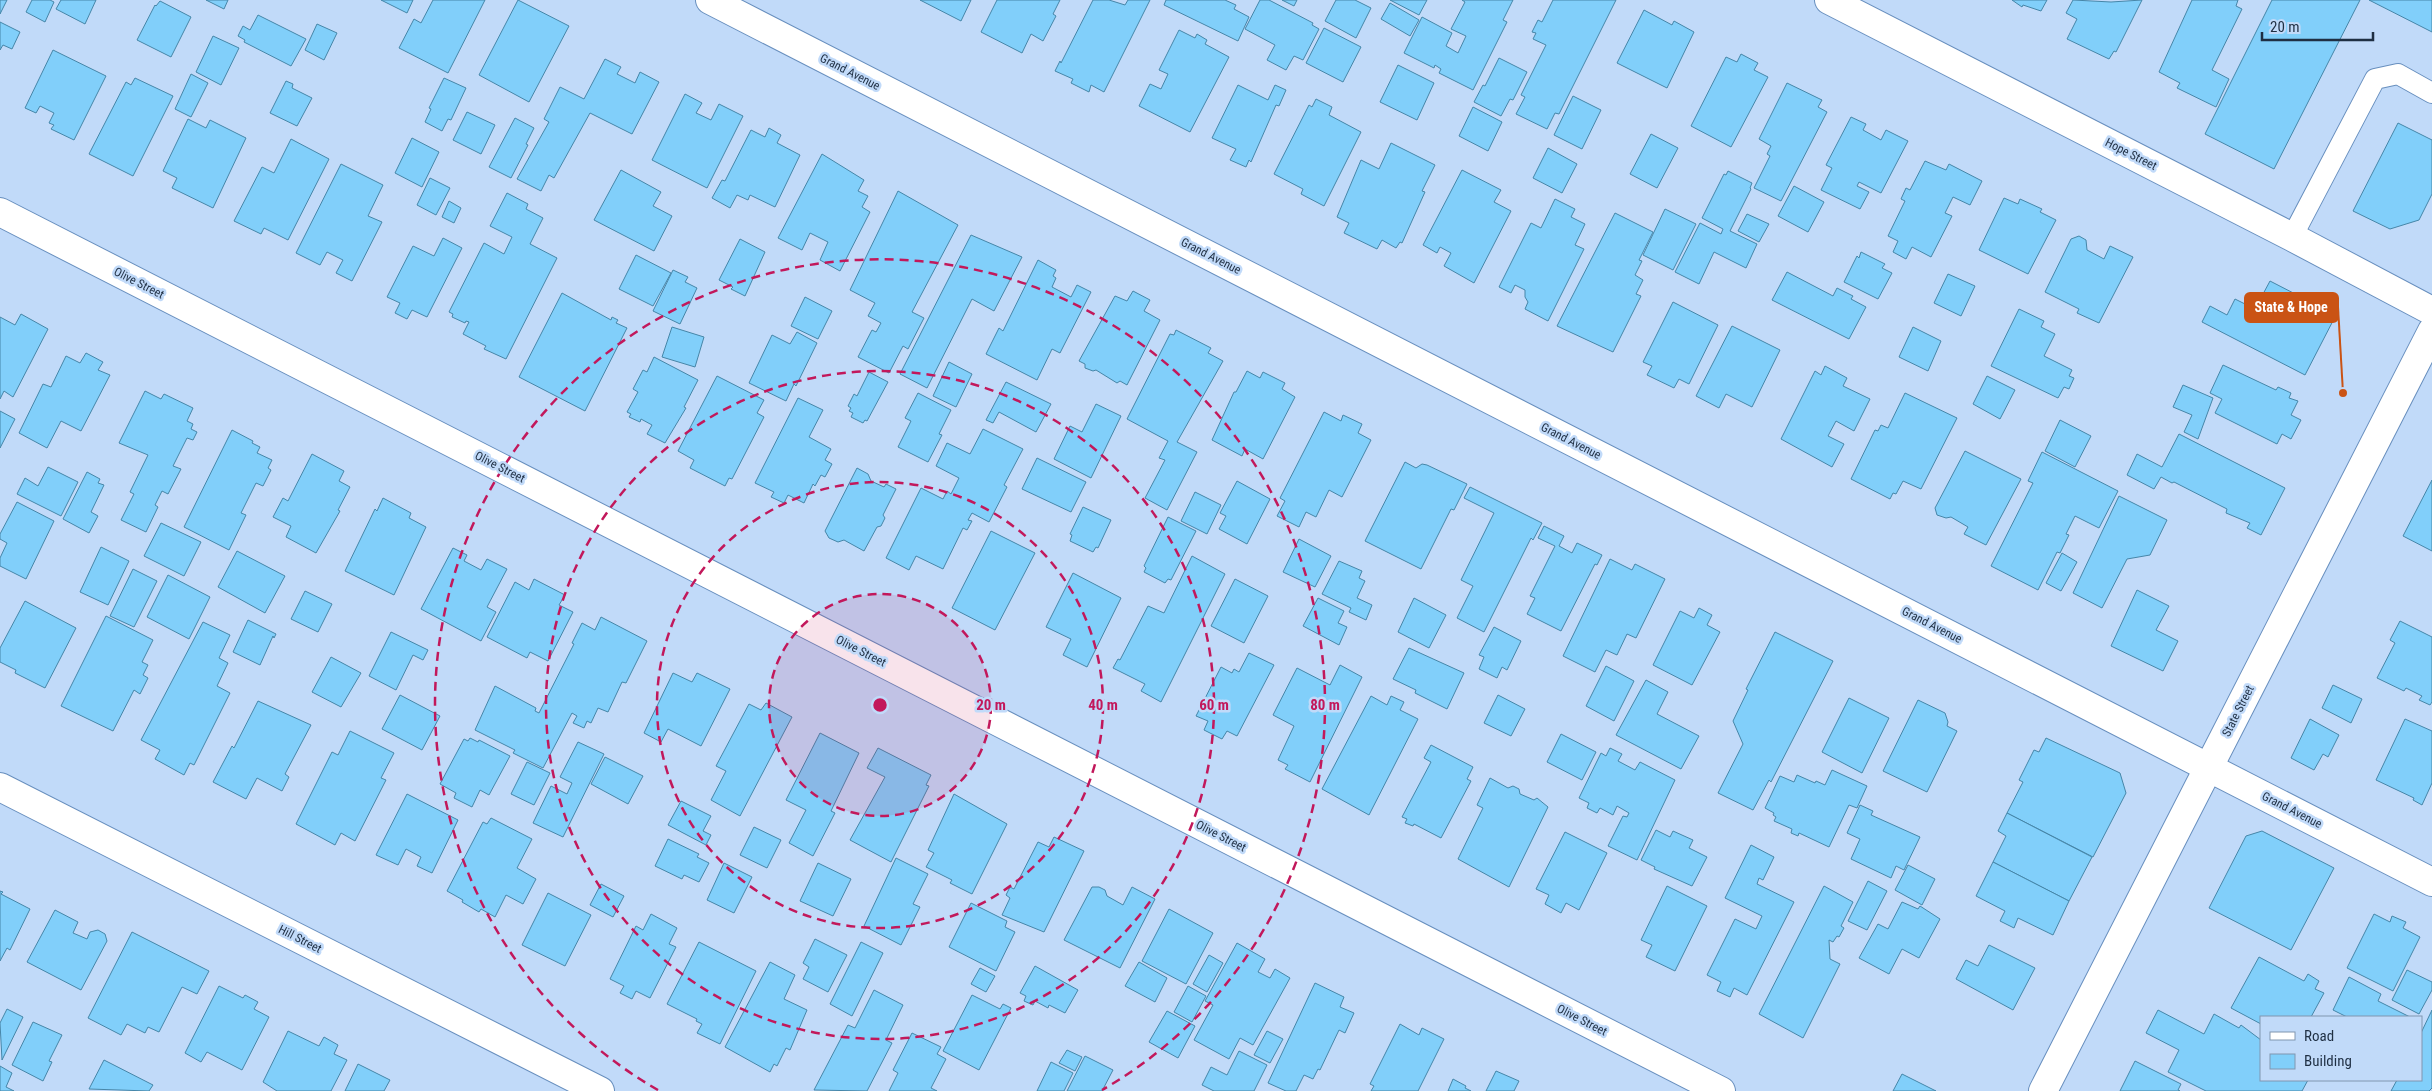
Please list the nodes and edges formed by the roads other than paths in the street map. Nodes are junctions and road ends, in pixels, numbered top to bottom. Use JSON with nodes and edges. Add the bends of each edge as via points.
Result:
{"nodes":[{"id":1,"x":710,"y":0,"type":"edge"},
{"id":2,"x":1828,"y":0,"type":"edge"},
{"id":3,"x":2432,"y":93,"type":"edge"},
{"id":4,"x":0,"y":212,"type":"edge"},
{"id":5,"x":2292,"y":237,"type":"junction"},
{"id":6,"x":2432,"y":311,"type":"edge"},
{"id":7,"x":2432,"y":331,"type":"edge"},
{"id":8,"x":2209,"y":767,"type":"junction"},
{"id":9,"x":0,"y":787,"type":"edge"},
{"id":10,"x":2432,"y":882,"type":"edge"},
{"id":11,"x":600,"y":1091,"type":"edge"},
{"id":12,"x":1721,"y":1091,"type":"edge"},
{"id":13,"x":2043,"y":1091,"type":"edge"}],
"edges":[{"from":1,"to":8,"type":"street","name":"Grand Avenue"},
{"from":2,"to":5,"type":"street","name":"Hope Street"},
{"from":3,"to":5,"type":"lane","via":[[2398,74],[2375,79]]},
{"from":4,"to":12,"type":"street","name":"Olive Street"},
{"from":5,"to":6,"type":"street","name":"Hope Street"},
{"from":7,"to":8,"type":"street","name":"State Street"},
{"from":8,"to":10,"type":"street","name":"Grand Avenue"},
{"from":8,"to":13,"type":"street","name":"State Street"},
{"from":9,"to":11,"type":"street","name":"Hill Street"}]}
